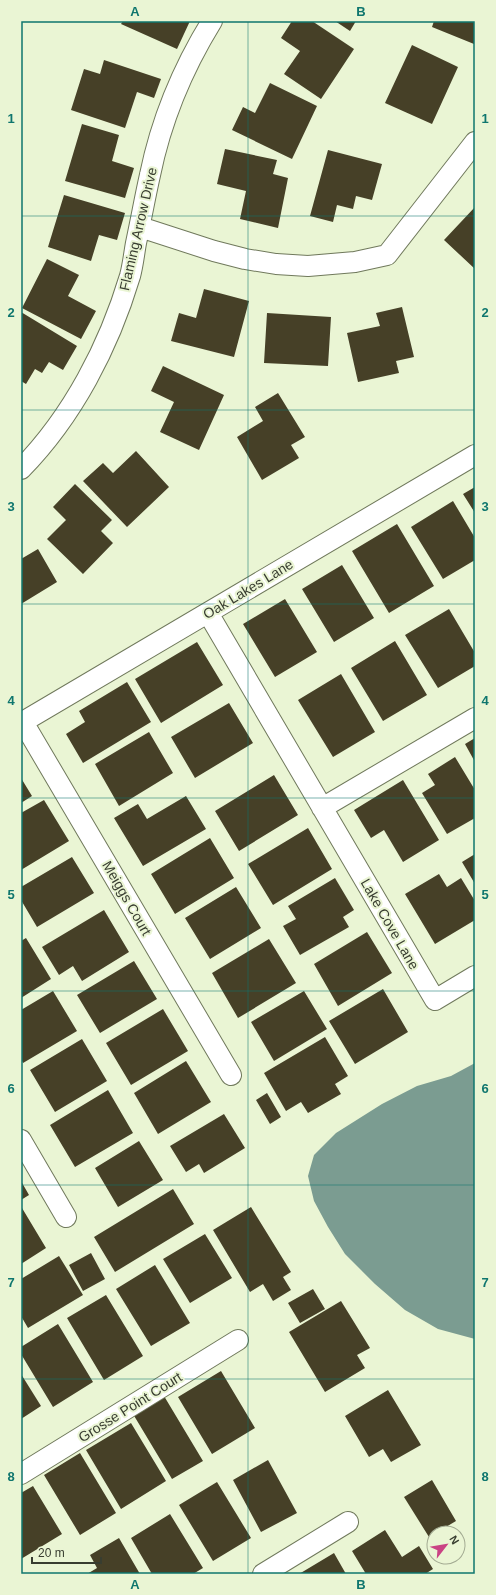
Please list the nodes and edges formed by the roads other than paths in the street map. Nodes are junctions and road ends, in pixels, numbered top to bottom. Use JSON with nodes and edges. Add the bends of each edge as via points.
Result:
{"nodes":[{"id":1,"x":212,"y":21,"type":"edge"},
{"id":2,"x":475,"y":142,"type":"edge"},
{"id":3,"x":140,"y":227,"type":"junction"},
{"id":4,"x":475,"y":455,"type":"edge"},
{"id":5,"x":21,"y":469,"type":"edge"},
{"id":6,"x":208,"y":613,"type":"junction"},
{"id":7,"x":475,"y":718,"type":"edge"},
{"id":8,"x":22,"y":722,"type":"edge"},
{"id":9,"x":322,"y":808,"type":"junction"},
{"id":10,"x":475,"y":976,"type":"edge"},
{"id":11,"x":231,"y":1075,"type":"dead end"},
{"id":12,"x":21,"y":1140,"type":"edge"},
{"id":13,"x":66,"y":1217,"type":"dead end"},
{"id":14,"x":238,"y":1340,"type":"dead end"},
{"id":15,"x":21,"y":1474,"type":"edge"},
{"id":16,"x":348,"y":1522,"type":"dead end"},
{"id":17,"x":263,"y":1574,"type":"edge"}],
"edges":[{"from":1,"to":3,"type":"street","name":"Flaming Arrow Drive","via":[[181,79],[158,141]]},
{"from":2,"to":3,"type":"street","via":[[386,255],[355,262],[308,266],[276,264],[214,251]]},
{"from":3,"to":5,"type":"street","name":"Flaming Arrow Drive","via":[[130,274],[113,323],[92,369],[66,413],[35,455]]},
{"from":4,"to":6,"type":"street","name":"Oak Lakes Lane"},
{"from":6,"to":8,"type":"street","name":"Oak Lakes Lane"},
{"from":6,"to":9,"type":"street","name":"Lake Cove Lane"},
{"from":7,"to":9,"type":"street"},
{"from":8,"to":11,"type":"street","name":"Meiggs Court"},
{"from":9,"to":10,"type":"street","name":"Lake Cove Lane","via":[[435,1000]]},
{"from":12,"to":13,"type":"street"},
{"from":14,"to":15,"type":"street","name":"Grosse Point Court"},
{"from":16,"to":17,"type":"street"}]}
